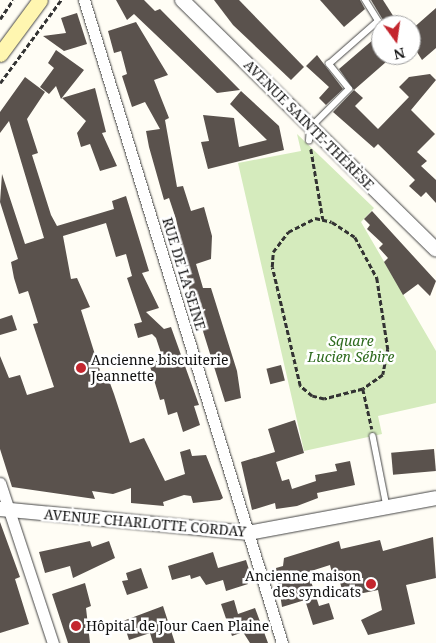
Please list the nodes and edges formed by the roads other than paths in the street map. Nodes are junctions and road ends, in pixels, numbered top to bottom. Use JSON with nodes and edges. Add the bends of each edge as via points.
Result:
{"nodes":[{"id":1,"x":40,"y":0,"type":"edge"},
{"id":2,"x":84,"y":0,"type":"edge"},
{"id":3,"x":182,"y":0,"type":"edge"},
{"id":4,"x":365,"y":0,"type":"edge"},
{"id":5,"x":0,"y":54,"type":"edge"},
{"id":6,"x":310,"y":134,"type":"junction"},
{"id":7,"x":436,"y":250,"type":"edge"},
{"id":8,"x":373,"y":436,"type":"road end"},
{"id":9,"x":0,"y":483,"type":"edge"},
{"id":10,"x":436,"y":498,"type":"edge"},
{"id":11,"x":5,"y":509,"type":"edge"},
{"id":12,"x":387,"y":509,"type":"junction"},
{"id":13,"x":248,"y":533,"type":"junction"},
{"id":14,"x":53,"y":643,"type":"edge"},
{"id":15,"x":282,"y":643,"type":"edge"}],
"edges":[{"from":1,"to":5,"type":"main road"},
{"from":2,"to":13,"type":"street","name":"RUE DE LA SEINE"},
{"from":3,"to":6,"type":"street","name":"AVENUE SAINTE-THÉRÈSE"},
{"from":4,"to":6,"type":"lane","via":[[378,21],[329,64],[349,89]]},
{"from":6,"to":7,"type":"street","name":"AVENUE SAINTE-THÉRÈSE"},
{"from":8,"to":12,"type":"lane"},
{"from":9,"to":11,"type":"street"},
{"from":10,"to":12,"type":"street","name":"AVENUE CHARLOTTE CORDAY"},
{"from":11,"to":13,"type":"street","name":"AVENUE CHARLOTTE CORDAY"},
{"from":11,"to":14,"type":"street"},
{"from":12,"to":13,"type":"street","name":"AVENUE CHARLOTTE CORDAY"},
{"from":13,"to":15,"type":"street","name":"RUE DE LA SEINE"}]}
